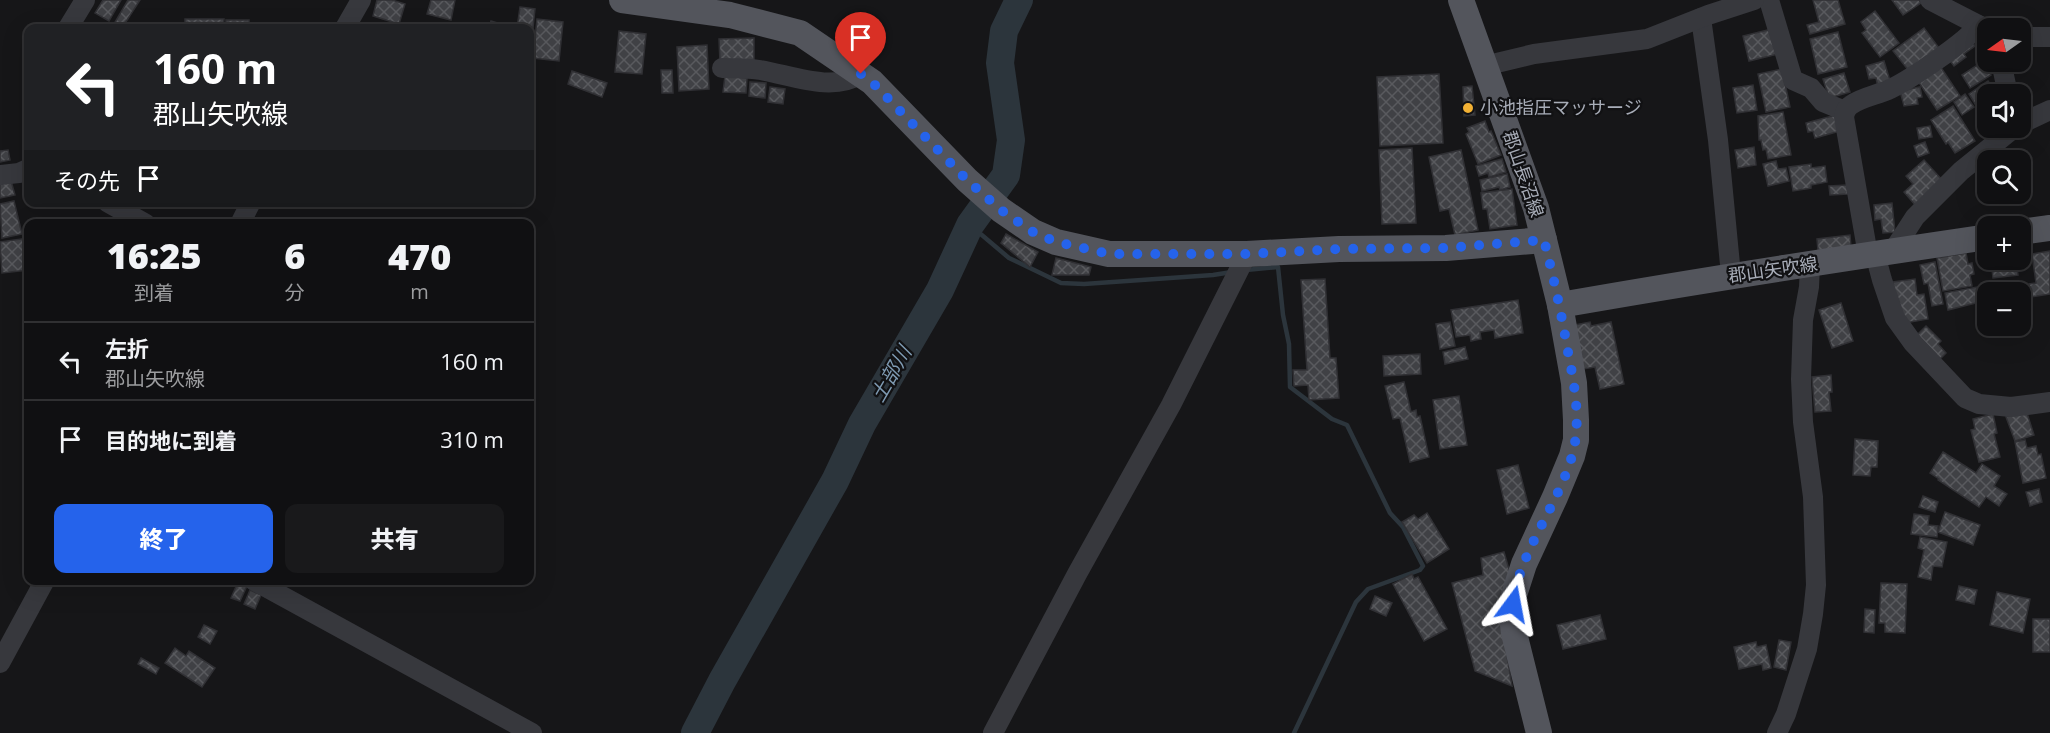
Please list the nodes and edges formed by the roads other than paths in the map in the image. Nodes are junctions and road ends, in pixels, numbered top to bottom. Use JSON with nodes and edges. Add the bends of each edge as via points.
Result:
{"nodes":[{"id":1,"x":85,"y":0,"type":"edge"},
{"id":2,"x":361,"y":0,"type":"edge"},
{"id":3,"x":622,"y":0,"type":"edge"},
{"id":4,"x":1461,"y":0,"type":"edge"},
{"id":5,"x":1754,"y":0,"type":"edge"},
{"id":6,"x":1769,"y":0,"type":"edge"},
{"id":7,"x":1930,"y":0,"type":"edge"},
{"id":8,"x":1701,"y":18,"type":"junction"},
{"id":9,"x":70,"y":24,"type":"edge"},
{"id":10,"x":347,"y":24,"type":"edge"},
{"id":11,"x":1977,"y":25,"type":"edge"},
{"id":12,"x":1977,"y":32,"type":"edge"},
{"id":13,"x":2050,"y":37,"type":"edge"},
{"id":14,"x":2031,"y":38,"type":"edge"},
{"id":15,"x":1484,"y":66,"type":"junction"},
{"id":16,"x":722,"y":68,"type":"dead end"},
{"id":17,"x":861,"y":74,"type":"junction"},
{"id":18,"x":2050,"y":110,"type":"edge"},
{"id":19,"x":1845,"y":111,"type":"junction"},
{"id":20,"x":2031,"y":119,"type":"edge"},
{"id":21,"x":1999,"y":138,"type":"edge"},
{"id":22,"x":24,"y":171,"type":"edge"},
{"id":23,"x":0,"y":175,"type":"edge"},
{"id":24,"x":116,"y":207,"type":"edge"},
{"id":25,"x":137,"y":219,"type":"edge"},
{"id":26,"x":2050,"y":228,"type":"edge"},
{"id":27,"x":2031,"y":231,"type":"edge"},
{"id":28,"x":1977,"y":239,"type":"edge"},
{"id":29,"x":1544,"y":240,"type":"junction"},
{"id":30,"x":1879,"y":253,"type":"junction"},
{"id":31,"x":1247,"y":254,"type":"junction"},
{"id":32,"x":1810,"y":265,"type":"junction"},
{"id":33,"x":1731,"y":275,"type":"junction"},
{"id":34,"x":1560,"y":305,"type":"junction"},
{"id":35,"x":2050,"y":402,"type":"edge"},
{"id":36,"x":42,"y":585,"type":"edge"},
{"id":37,"x":263,"y":585,"type":"edge"},
{"id":38,"x":0,"y":663,"type":"edge"},
{"id":39,"x":532,"y":733,"type":"edge"},
{"id":40,"x":993,"y":733,"type":"edge"},
{"id":41,"x":1539,"y":733,"type":"edge"},
{"id":42,"x":1777,"y":733,"type":"edge"}],
"edges":[{"from":1,"to":9,"type":"street"},
{"from":2,"to":10,"type":"street"},
{"from":3,"to":17,"type":"main road","via":[[730,15],[800,33]]},
{"from":4,"to":15,"type":"main road","name":"郡山長沼線"},
{"from":5,"to":8,"type":"street"},
{"from":6,"to":19,"type":"street","via":[[1793,80],[1811,88],[1823,102]]},
{"from":7,"to":11,"type":"street"},
{"from":8,"to":15,"type":"street","via":[[1647,39],[1534,54]]},
{"from":8,"to":33,"type":"street"},
{"from":12,"to":19,"type":"street","via":[[1907,80],[1851,104]]},
{"from":13,"to":14,"type":"street"},
{"from":15,"to":29,"type":"main road","name":"郡山長沼線"},
{"from":16,"to":17,"type":"street","via":[[758,70],[821,82],[846,81]]},
{"from":17,"to":31,"type":"main road","via":[[967,180],[1033,232],[1056,242],[1109,254]]},
{"from":18,"to":20,"type":"street"},
{"from":19,"to":30,"type":"street"},
{"from":21,"to":30,"type":"street"},
{"from":22,"to":23,"type":"street"},
{"from":24,"to":25,"type":"street"},
{"from":26,"to":27,"type":"main road"},
{"from":28,"to":30,"type":"main road","name":"郡山矢吹線"},
{"from":29,"to":31,"type":"main road","via":[[1446,248]]},
{"from":29,"to":34,"type":"main road","name":"郡山長沼線"},
{"from":30,"to":32,"type":"main road","name":"郡山矢吹線"},
{"from":30,"to":35,"type":"street","via":[[1895,318],[1965,398],[1979,404],[2011,407]]},
{"from":31,"to":40,"type":"street","via":[[1171,405]]},
{"from":32,"to":33,"type":"main road","name":"郡山矢吹線"},
{"from":32,"to":42,"type":"street","via":[[1801,379],[1814,497],[1814,614],[1807,649]]},
{"from":33,"to":34,"type":"main road","name":"郡山矢吹線"},
{"from":34,"to":41,"type":"main road","name":"郡山長沼線","via":[[1574,383],[1576,440],[1568,468],[1520,574],[1512,617]]},
{"from":36,"to":38,"type":"street"},
{"from":37,"to":39,"type":"street"}]}
